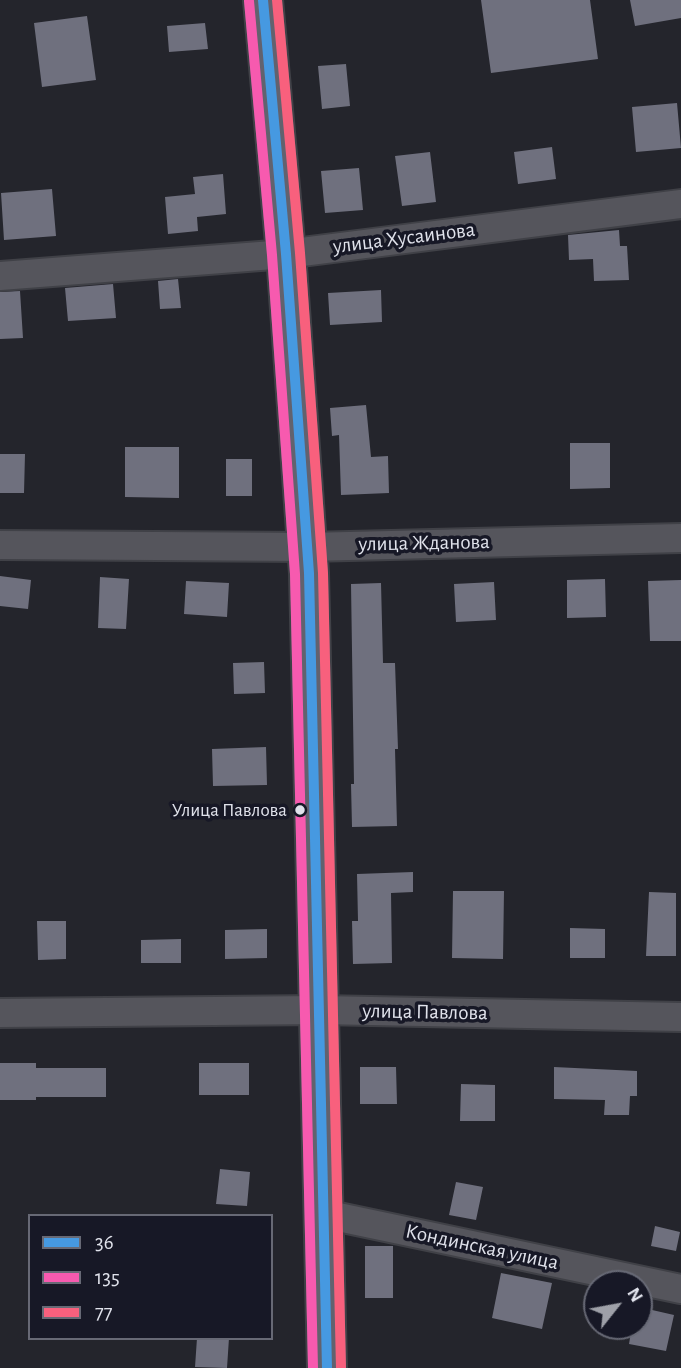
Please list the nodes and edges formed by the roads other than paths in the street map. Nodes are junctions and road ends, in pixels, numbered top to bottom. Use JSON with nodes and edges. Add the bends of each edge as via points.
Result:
{"nodes":[{"id":1,"x":263,"y":0,"type":"edge"},
{"id":2,"x":681,"y":204,"type":"edge"},
{"id":3,"x":286,"y":254,"type":"junction"},
{"id":4,"x":0,"y":276,"type":"edge"},
{"id":5,"x":681,"y":538,"type":"edge"},
{"id":6,"x":0,"y":545,"type":"edge"},
{"id":7,"x":308,"y":547,"type":"junction"},
{"id":8,"x":320,"y":1010,"type":"junction"},
{"id":9,"x":0,"y":1013,"type":"edge"},
{"id":10,"x":681,"y":1017,"type":"edge"},
{"id":11,"x":324,"y":1214,"type":"junction"},
{"id":12,"x":681,"y":1289,"type":"edge"},
{"id":13,"x":327,"y":1368,"type":"edge"}],
"edges":[{"from":1,"to":3,"type":"main road"},
{"from":2,"to":3,"type":"street","name":"улица Хусаинова"},
{"from":3,"to":4,"type":"street","name":"улица Хусаинова"},
{"from":3,"to":7,"type":"main road"},
{"from":5,"to":7,"type":"street","name":"улица Жданова"},
{"from":6,"to":7,"type":"street","name":"улица Жданова"},
{"from":7,"to":8,"type":"main road"},
{"from":8,"to":9,"type":"street","name":"улица Павлова"},
{"from":8,"to":10,"type":"street","name":"улица Павлова"},
{"from":8,"to":11,"type":"main road"},
{"from":11,"to":12,"type":"street","name":"Кондинская улица"},
{"from":11,"to":13,"type":"main road"}]}
